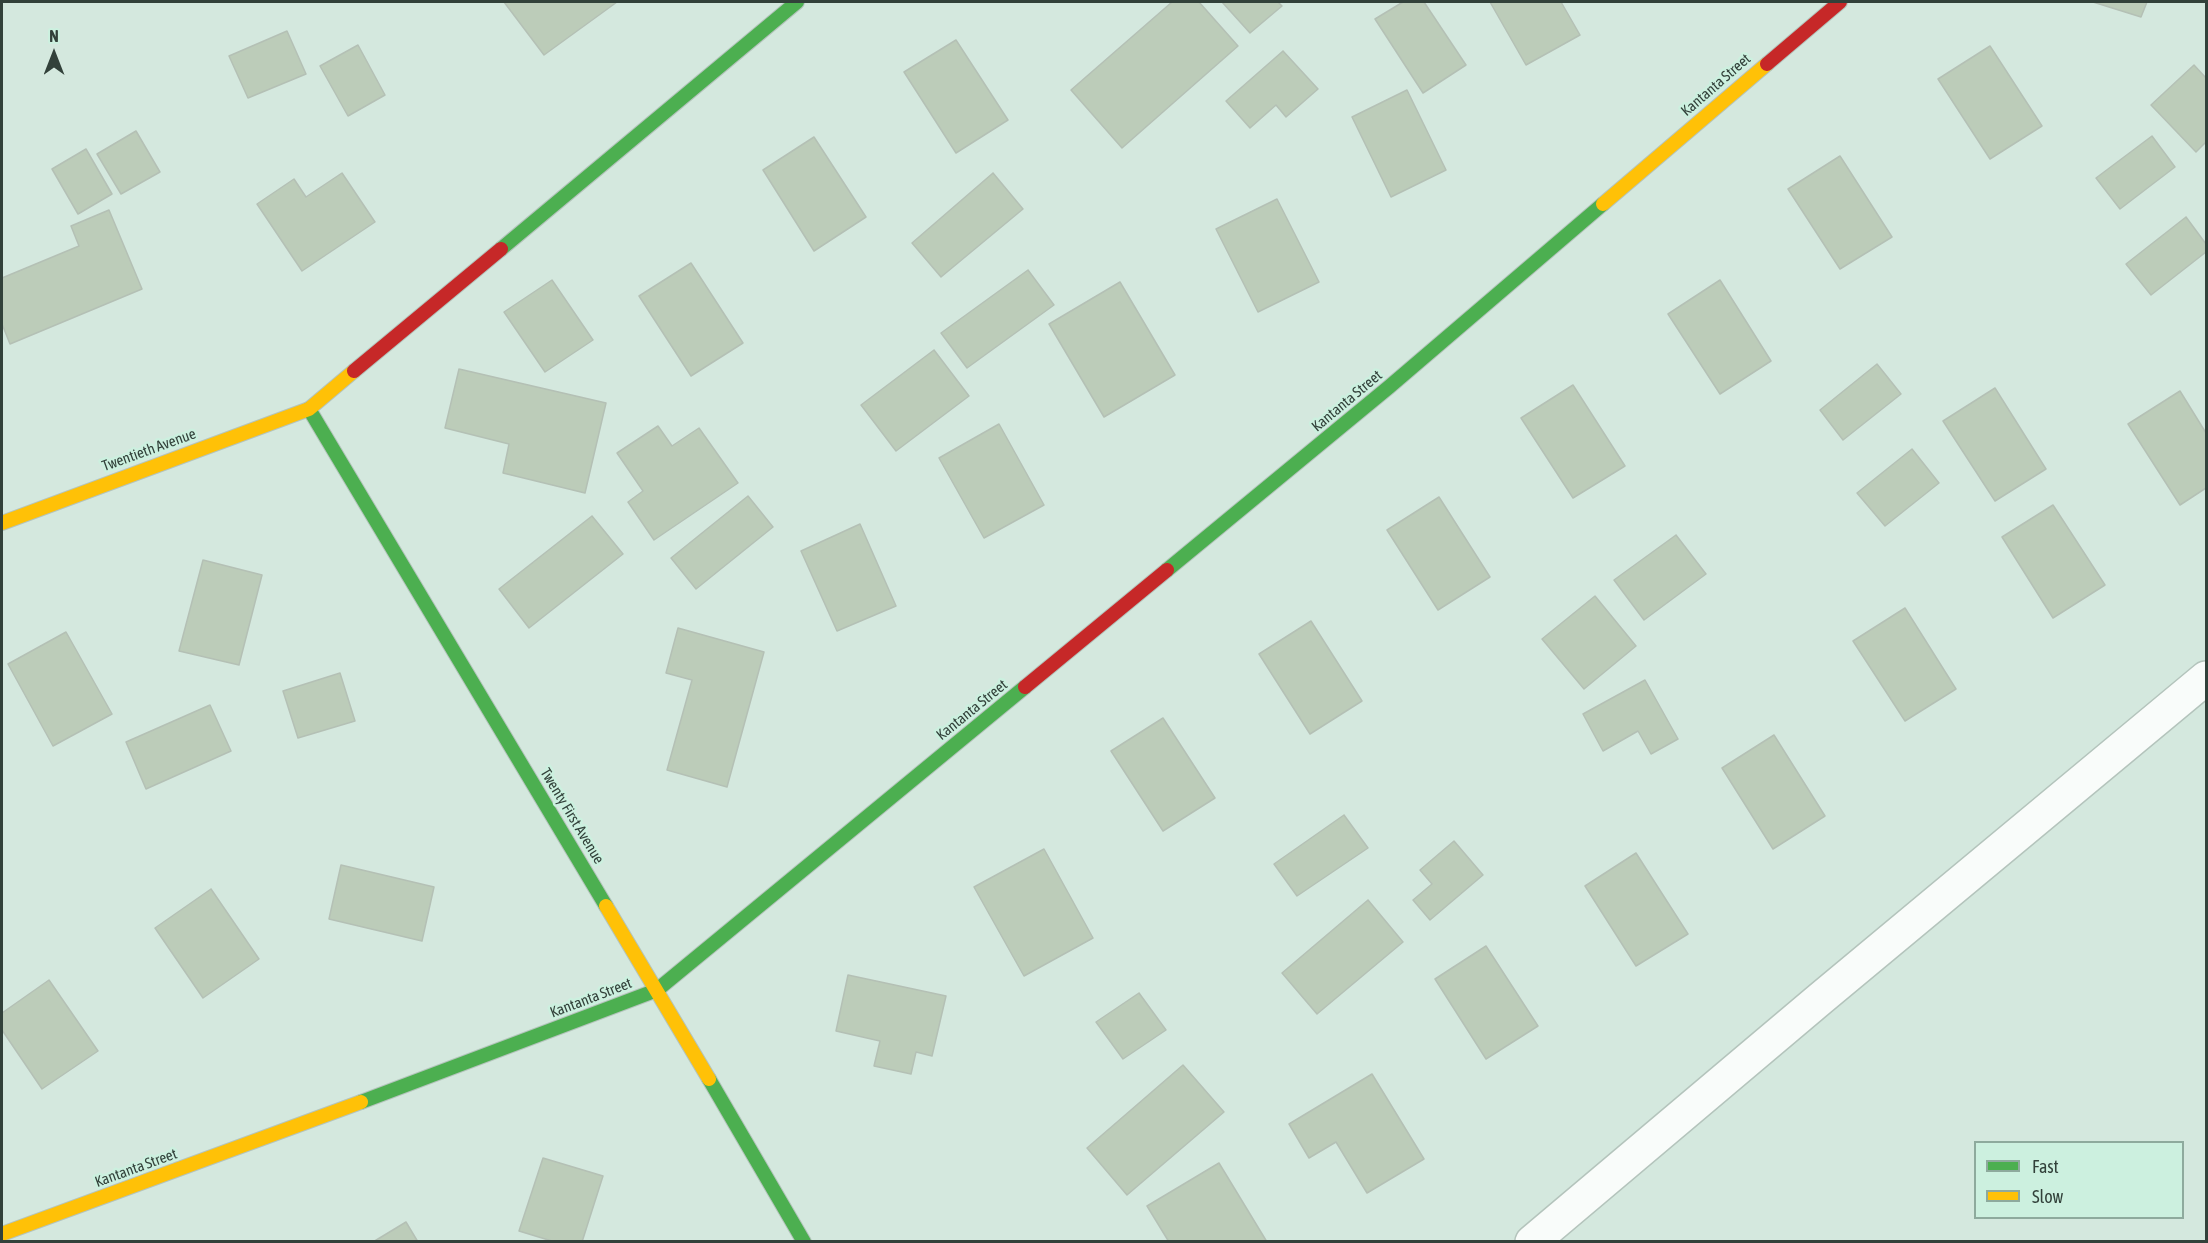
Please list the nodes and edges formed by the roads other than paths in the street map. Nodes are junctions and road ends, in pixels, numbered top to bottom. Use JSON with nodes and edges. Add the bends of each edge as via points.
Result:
{"nodes":[{"id":1,"x":796,"y":2,"type":"edge"},
{"id":2,"x":1840,"y":2,"type":"edge"},
{"id":3,"x":309,"y":408,"type":"junction"},
{"id":4,"x":2,"y":523,"type":"edge"},
{"id":5,"x":2206,"y":678,"type":"edge"},
{"id":6,"x":657,"y":990,"type":"junction"},
{"id":7,"x":2,"y":1234,"type":"edge"},
{"id":8,"x":804,"y":1242,"type":"edge"},
{"id":9,"x":1532,"y":1242,"type":"edge"}],
"edges":[{"from":1,"to":3,"type":"street","name":"Twentieth Avenue"},
{"from":2,"to":6,"type":"street","name":"Kantanta Street","via":[[1389,387]]},
{"from":3,"to":4,"type":"street","name":"Twentieth Avenue"},
{"from":3,"to":6,"type":"street","name":"Twenty First Avenue"},
{"from":5,"to":9,"type":"street"},
{"from":6,"to":7,"type":"street","name":"Kantanta Street"},
{"from":6,"to":8,"type":"street","name":"Twenty First Avenue"}]}
